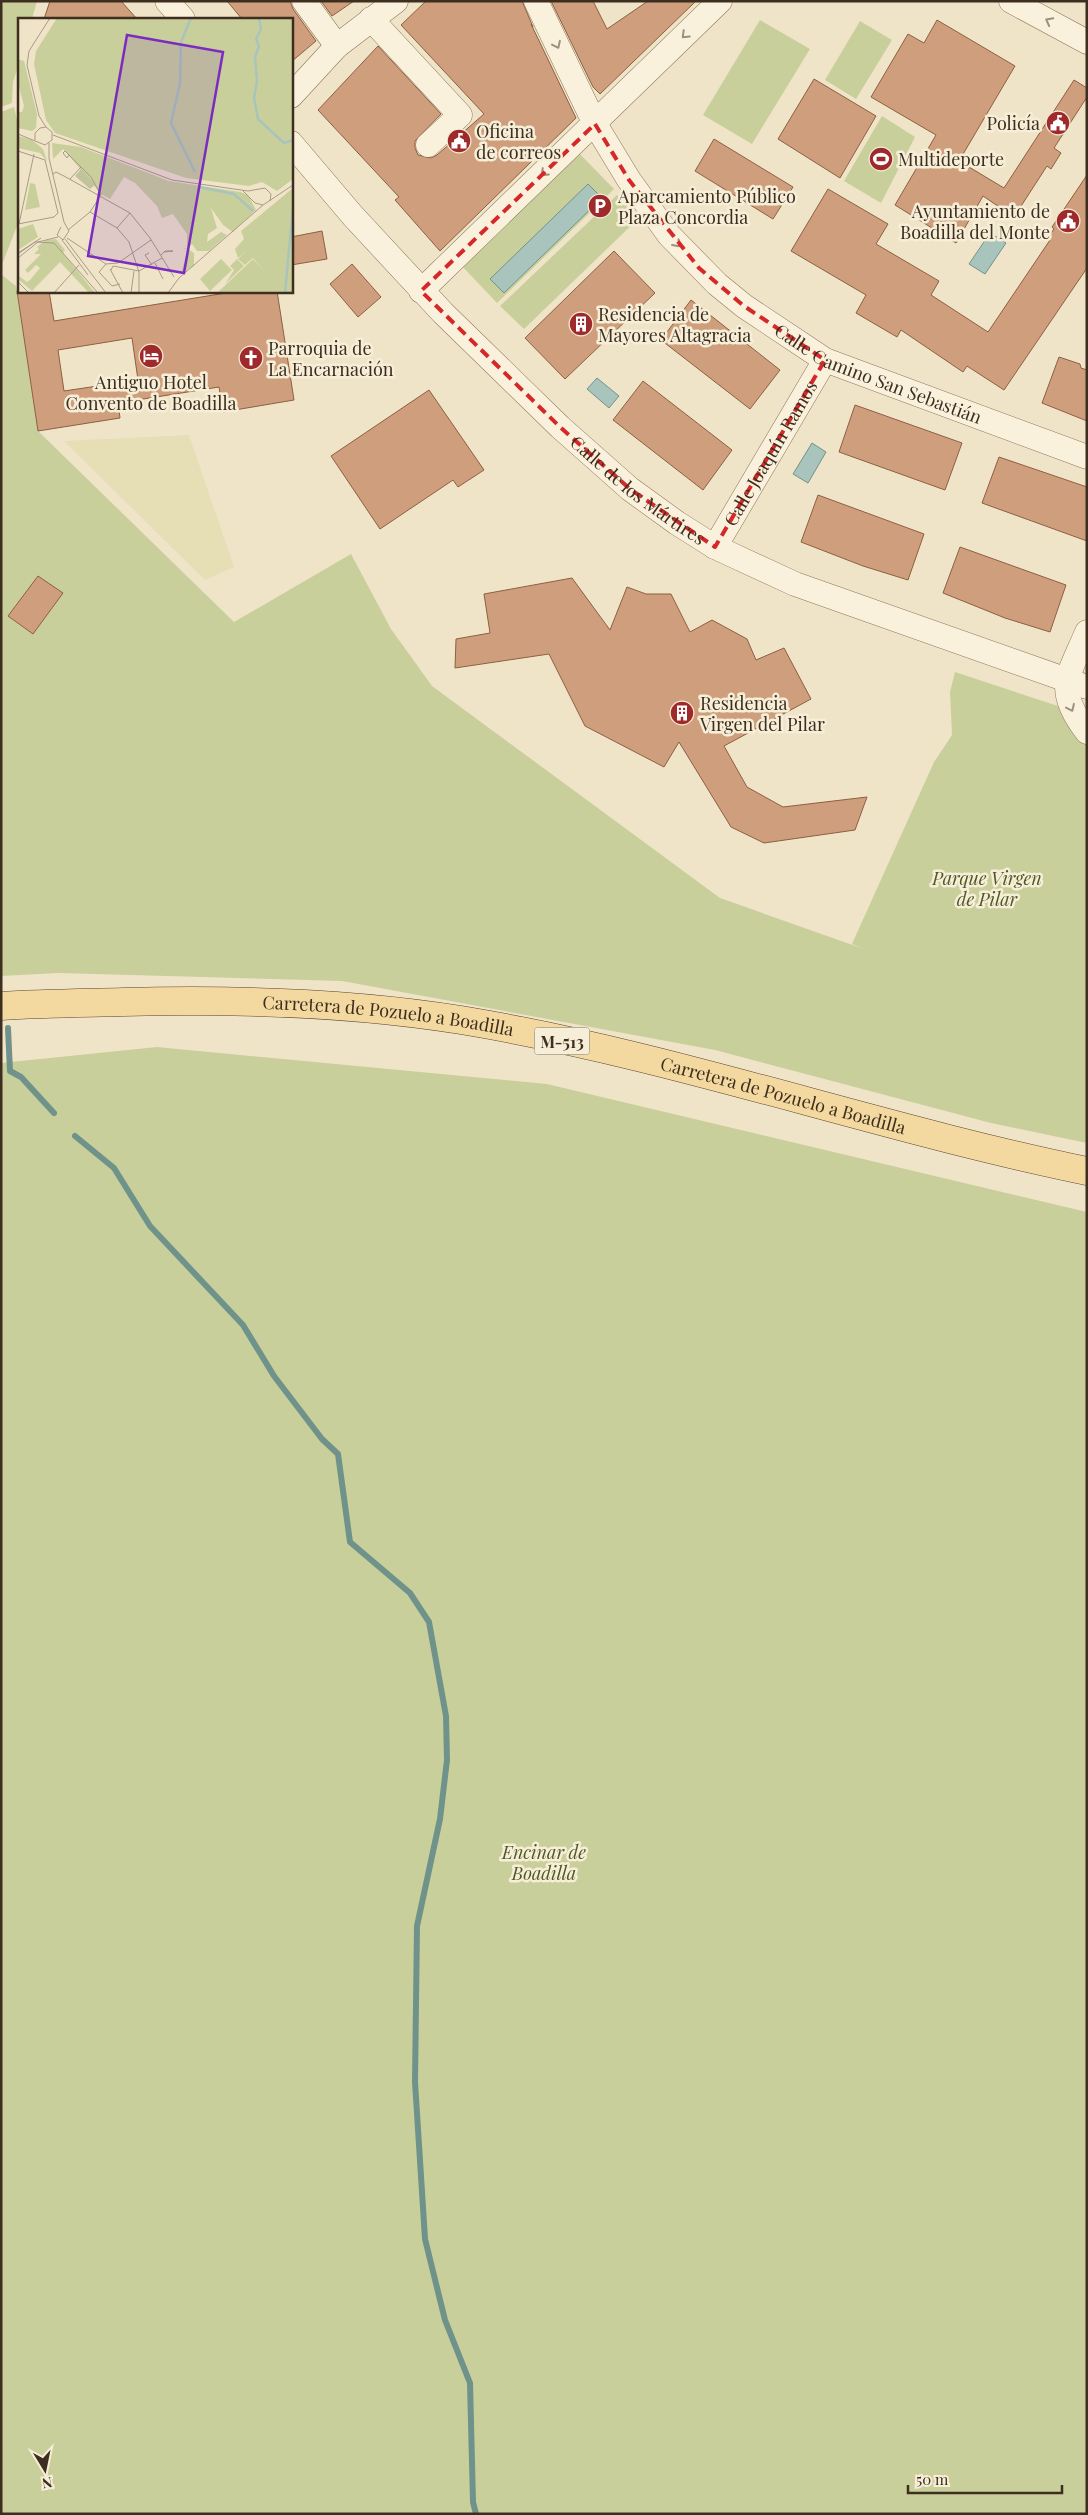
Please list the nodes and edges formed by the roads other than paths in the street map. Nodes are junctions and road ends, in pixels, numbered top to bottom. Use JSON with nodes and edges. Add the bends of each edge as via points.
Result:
{"nodes":[{"id":1,"x":167,"y":1,"type":"edge"},
{"id":2,"x":304,"y":1,"type":"edge"},
{"id":3,"x":396,"y":1,"type":"edge"},
{"id":4,"x":536,"y":1,"type":"edge"},
{"id":5,"x":720,"y":1,"type":"edge"},
{"id":6,"x":1011,"y":1,"type":"edge"},
{"id":7,"x":182,"y":18,"type":"edge"},
{"id":8,"x":371,"y":19,"type":"junction"},
{"id":9,"x":1087,"y":42,"type":"edge"},
{"id":10,"x":338,"y":46,"type":"junction"},
{"id":11,"x":292,"y":95,"type":"edge"},
{"id":12,"x":595,"y":124,"type":"junction"},
{"id":13,"x":292,"y":144,"type":"edge"},
{"id":14,"x":428,"y":145,"type":"dead end"},
{"id":15,"x":421,"y":291,"type":"junction"},
{"id":16,"x":825,"y":360,"type":"junction"},
{"id":17,"x":1087,"y":457,"type":"edge"},
{"id":18,"x":715,"y":547,"type":"junction"},
{"id":19,"x":1087,"y":632,"type":"edge"},
{"id":20,"x":1077,"y":683,"type":"edge"},
{"id":21,"x":1087,"y":732,"type":"edge"},
{"id":22,"x":1,"y":1006,"type":"edge"},
{"id":23,"x":1087,"y":1171,"type":"edge"}],
"edges":[{"from":1,"to":7,"type":"street"},
{"from":2,"to":10,"type":"street"},
{"from":3,"to":8,"type":"street"},
{"from":4,"to":12,"type":"street","name":"Calle Camino San Sebastián","one_way":true},
{"from":5,"to":12,"type":"street","one_way":true},
{"from":9,"to":6,"type":"street","one_way":true},
{"from":8,"to":10,"type":"street"},
{"from":8,"to":14,"type":"street","via":[[460,115]]},
{"from":10,"to":11,"type":"street"},
{"from":12,"to":15,"type":"street","one_way":true},
{"from":12,"to":16,"type":"street","name":"Calle Camino San Sebastián","one_way":true,"via":[[629,180],[669,235],[699,268],[744,306]]},
{"from":13,"to":15,"type":"street","name":"Calle de los Mártires"},
{"from":15,"to":18,"type":"street","name":"Calle de los Mártires","via":[[560,427],[630,489]]},
{"from":16,"to":17,"type":"street","name":"Calle Camino San Sebastián"},
{"from":16,"to":18,"type":"street","name":"Calle Joaquín Ramos"},
{"from":18,"to":20,"type":"street","name":"Calle de los Mártires","via":[[795,584]]},
{"from":19,"to":20,"type":"street"},
{"from":20,"to":21,"type":"street","one_way":true,"via":[[1067,701]]},
{"from":22,"to":23,"type":"main road","name":"Carretera de Pozuelo a Boadilla","number":"M-513","via":[[269,1001],[460,1020],[626,1055],[1012,1156]]}]}
